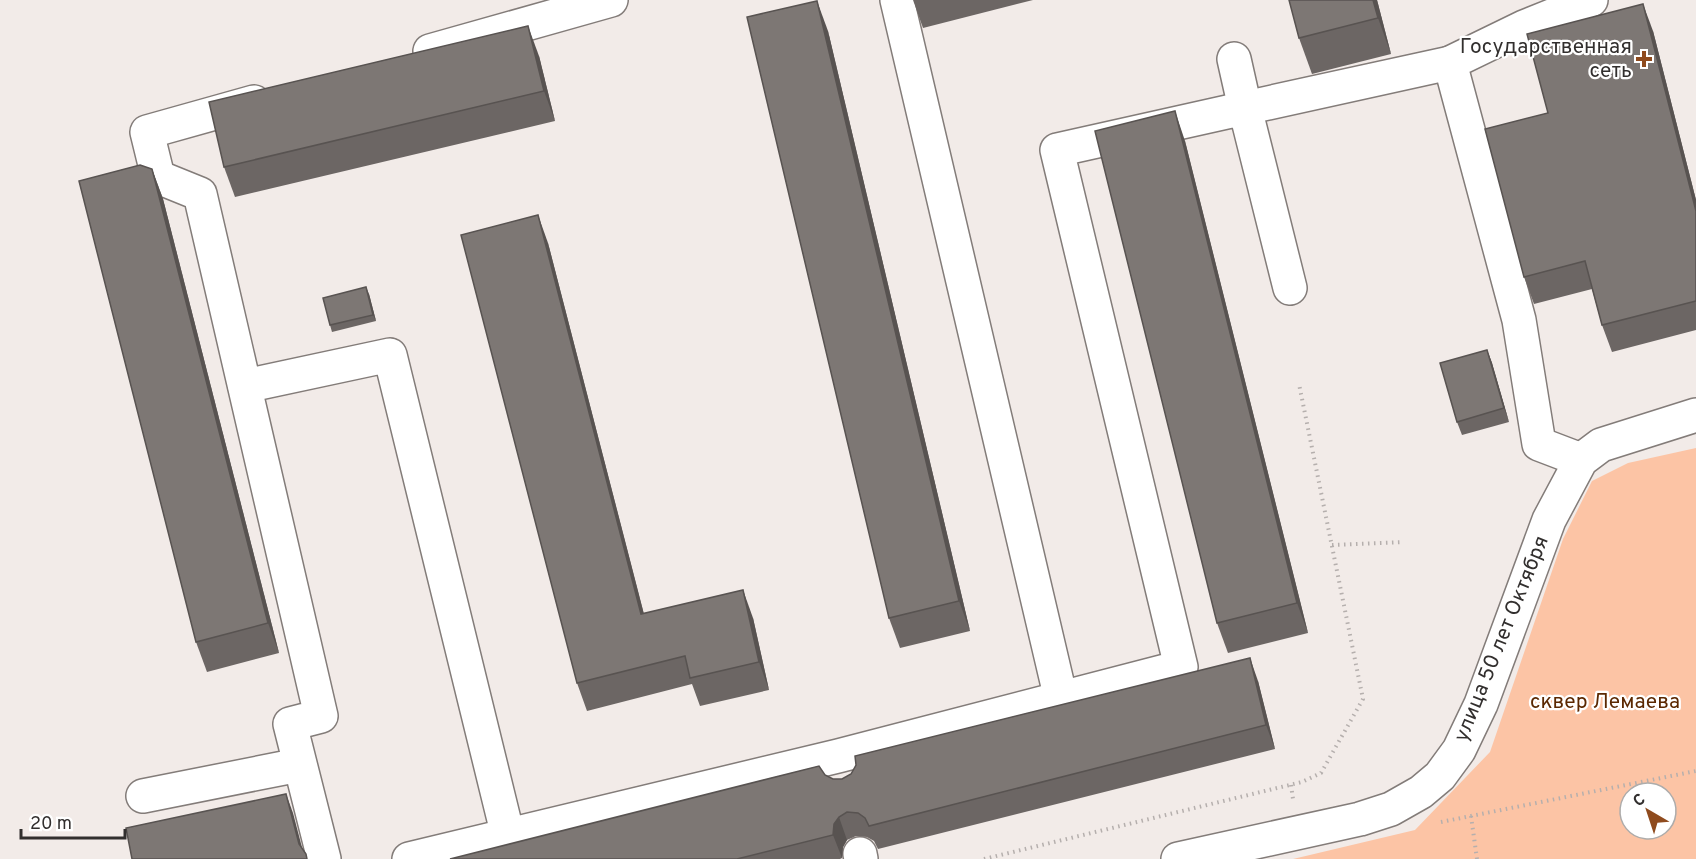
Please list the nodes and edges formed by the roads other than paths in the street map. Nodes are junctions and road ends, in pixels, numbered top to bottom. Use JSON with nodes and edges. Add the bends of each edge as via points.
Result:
{"nodes":[{"id":1,"x":611,"y":0,"type":"edge"},
{"id":2,"x":897,"y":0,"type":"edge"},
{"id":3,"x":1591,"y":0,"type":"edge"},
{"id":4,"x":407,"y":58,"type":"edge"},
{"id":5,"x":1234,"y":59,"type":"dead end"},
{"id":6,"x":1450,"y":63,"type":"junction"},
{"id":7,"x":283,"y":93,"type":"edge"},
{"id":8,"x":1245,"y":108,"type":"junction"},
{"id":9,"x":1290,"y":288,"type":"dead end"},
{"id":10,"x":245,"y":386,"type":"junction"},
{"id":11,"x":1696,"y":415,"type":"edge"},
{"id":12,"x":1581,"y":459,"type":"junction"},
{"id":13,"x":1061,"y":699,"type":"junction"},
{"id":14,"x":299,"y":765,"type":"junction"},
{"id":15,"x":143,"y":796,"type":"dead end"},
{"id":16,"x":508,"y":836,"type":"junction"},
{"id":17,"x":449,"y":855,"type":"edge"},
{"id":18,"x":324,"y":859,"type":"edge"},
{"id":19,"x":409,"y":859,"type":"edge"},
{"id":20,"x":1178,"y":859,"type":"edge"}],
"edges":[{"from":1,"to":4,"type":"street"},
{"from":2,"to":13,"type":"street"},
{"from":3,"to":6,"type":"street"},
{"from":5,"to":8,"type":"street"},
{"from":6,"to":8,"type":"street"},
{"from":6,"to":12,"type":"street","via":[[1519,320],[1539,444]]},
{"from":7,"to":10,"type":"street","via":[[147,132],[158,177],[200,194]]},
{"from":8,"to":9,"type":"street"},
{"from":8,"to":13,"type":"street","via":[[1057,150],[1181,667]]},
{"from":10,"to":14,"type":"street","via":[[321,716],[290,724]]},
{"from":10,"to":16,"type":"street","via":[[390,355]]},
{"from":11,"to":12,"type":"street","via":[[1601,445]]},
{"from":12,"to":20,"type":"street","name":"улица 50 лет Октября","via":[[1549,520],[1481,704],[1459,750],[1440,776],[1391,809],[1360,819]]},
{"from":13,"to":16,"type":"street","via":[[842,770]]},
{"from":14,"to":15,"type":"street"},
{"from":14,"to":18,"type":"street"},
{"from":16,"to":17,"type":"street"},
{"from":17,"to":19,"type":"street"}]}
